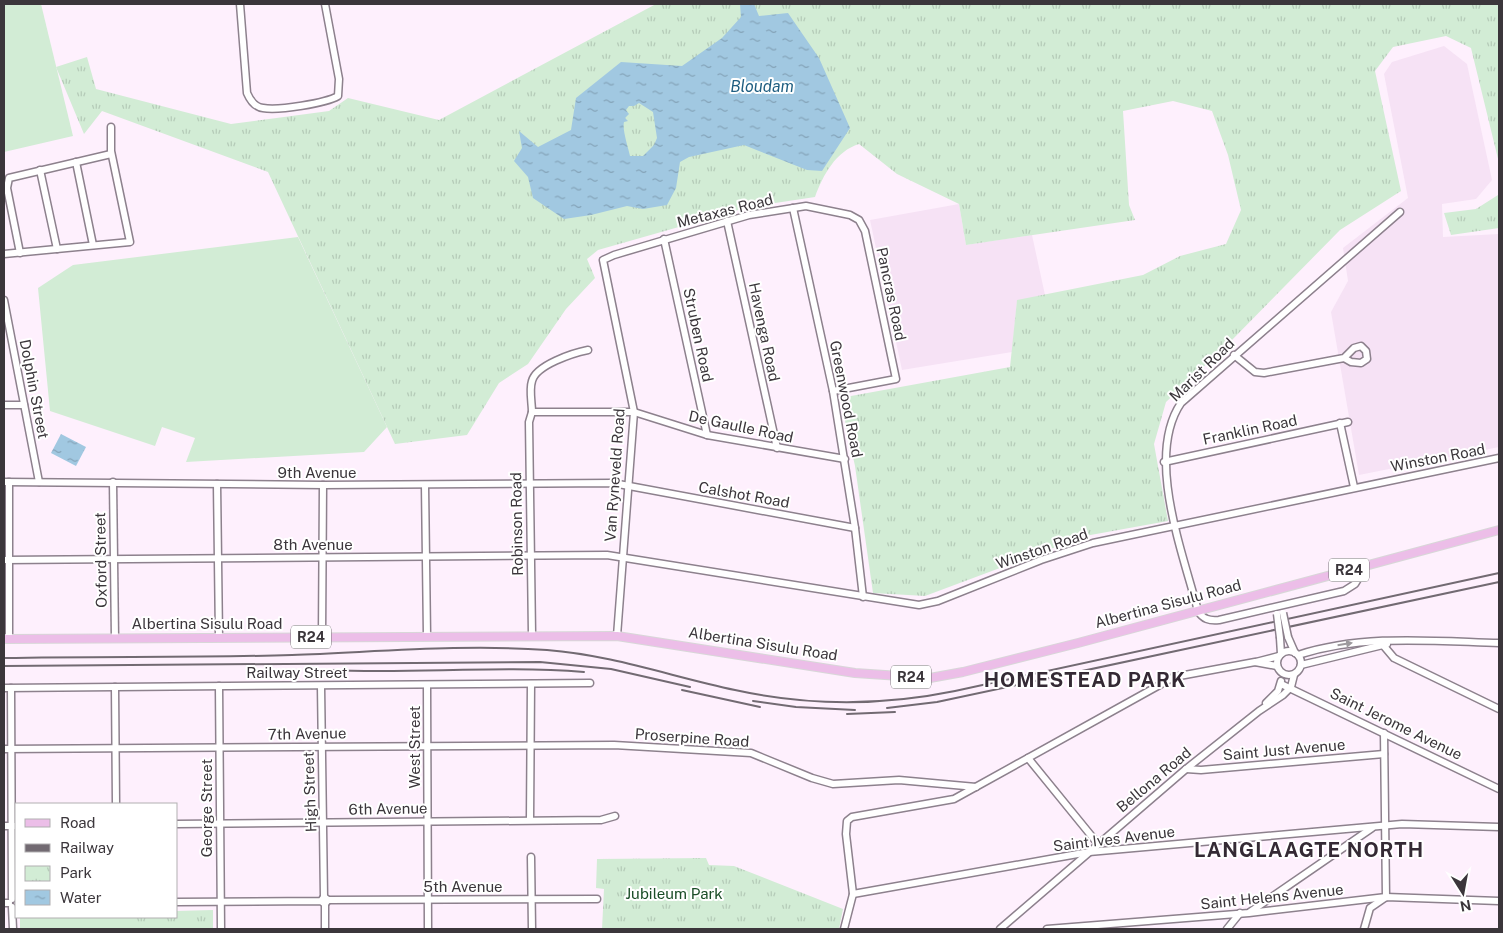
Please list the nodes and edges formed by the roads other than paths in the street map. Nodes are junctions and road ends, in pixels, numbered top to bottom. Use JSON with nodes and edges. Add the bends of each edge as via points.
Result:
{"nodes":[{"id":1,"x":240,"y":4,"type":"edge"},
{"id":2,"x":324,"y":4,"type":"edge"},
{"id":3,"x":111,"y":127,"type":"dead end"},
{"id":4,"x":111,"y":154,"type":"junction"},
{"id":5,"x":76,"y":162,"type":"junction"},
{"id":6,"x":40,"y":170,"type":"junction"},
{"id":7,"x":793,"y":208,"type":"junction"},
{"id":8,"x":1400,"y":212,"type":"dead end"},
{"id":9,"x":855,"y":217,"type":"joint"},
{"id":10,"x":728,"y":221,"type":"junction"},
{"id":11,"x":664,"y":239,"type":"junction"},
{"id":12,"x":94,"y":245,"type":"junction"},
{"id":13,"x":57,"y":249,"type":"junction"},
{"id":14,"x":20,"y":252,"type":"junction"},
{"id":15,"x":4,"y":254,"type":"edge"},
{"id":16,"x":603,"y":260,"type":"joint"},
{"id":17,"x":4,"y":300,"type":"edge"},
{"id":18,"x":7,"y":329,"type":"edge"},
{"id":19,"x":588,"y":350,"type":"dead end"},
{"id":20,"x":1234,"y":355,"type":"junction"},
{"id":21,"x":1344,"y":358,"type":"dead end"},
{"id":22,"x":834,"y":391,"type":"junction"},
{"id":23,"x":4,"y":405,"type":"edge"},
{"id":24,"x":24,"y":405,"type":"junction"},
{"id":25,"x":634,"y":412,"type":"junction"},
{"id":26,"x":532,"y":413,"type":"junction"},
{"id":27,"x":1348,"y":422,"type":"dead end"},
{"id":28,"x":1340,"y":423,"type":"junction"},
{"id":29,"x":707,"y":435,"type":"junction"},
{"id":30,"x":777,"y":448,"type":"junction"},
{"id":31,"x":1499,"y":458,"type":"edge"},
{"id":32,"x":845,"y":459,"type":"junction"},
{"id":33,"x":1164,"y":462,"type":"junction"},
{"id":34,"x":6,"y":482,"type":"edge"},
{"id":35,"x":39,"y":482,"type":"junction"},
{"id":36,"x":113,"y":482,"type":"junction"},
{"id":37,"x":529,"y":483,"type":"junction"},
{"id":38,"x":217,"y":484,"type":"junction"},
{"id":39,"x":323,"y":485,"type":"junction"},
{"id":40,"x":425,"y":485,"type":"junction"},
{"id":41,"x":629,"y":486,"type":"junction"},
{"id":42,"x":1354,"y":487,"type":"junction"},
{"id":43,"x":1175,"y":526,"type":"junction"},
{"id":44,"x":855,"y":528,"type":"junction"},
{"id":45,"x":1499,"y":530,"type":"edge"},
{"id":46,"x":530,"y":555,"type":"junction"},
{"id":47,"x":426,"y":556,"type":"junction"},
{"id":48,"x":623,"y":556,"type":"junction"},
{"id":49,"x":322,"y":557,"type":"junction"},
{"id":50,"x":218,"y":558,"type":"junction"},
{"id":51,"x":114,"y":559,"type":"junction"},
{"id":52,"x":7,"y":560,"type":"edge"},
{"id":53,"x":1366,"y":566,"type":"junction"},
{"id":54,"x":863,"y":597,"type":"junction"},
{"id":55,"x":1278,"y":606,"type":"junction"},
{"id":56,"x":1198,"y":611,"type":"junction"},
{"id":57,"x":532,"y":634,"type":"junction"},
{"id":58,"x":427,"y":635,"type":"junction"},
{"id":59,"x":617,"y":636,"type":"junction"},
{"id":60,"x":219,"y":637,"type":"junction"},
{"id":61,"x":322,"y":637,"type":"junction"},
{"id":62,"x":115,"y":638,"type":"junction"},
{"id":63,"x":1284,"y":638,"type":"junction"},
{"id":64,"x":7,"y":639,"type":"edge"},
{"id":65,"x":1395,"y":642,"type":"junction"},
{"id":66,"x":1499,"y":643,"type":"edge"},
{"id":67,"x":1383,"y":646,"type":"junction"},
{"id":68,"x":1297,"y":654,"type":"junction"},
{"id":69,"x":1280,"y":655,"type":"junction"},
{"id":70,"x":1255,"y":662,"type":"junction"},
{"id":71,"x":1301,"y":665,"type":"junction"},
{"id":72,"x":1277,"y":666,"type":"junction"},
{"id":73,"x":1281,"y":673,"type":"junction"},
{"id":74,"x":1294,"y":675,"type":"junction"},
{"id":75,"x":590,"y":683,"type":"dead end"},
{"id":76,"x":531,"y":684,"type":"junction"},
{"id":77,"x":1281,"y":684,"type":"junction"},
{"id":78,"x":426,"y":685,"type":"junction"},
{"id":79,"x":219,"y":686,"type":"junction"},
{"id":80,"x":321,"y":686,"type":"junction"},
{"id":81,"x":115,"y":687,"type":"junction"},
{"id":82,"x":1290,"y":687,"type":"junction"},
{"id":83,"x":4,"y":688,"type":"edge"},
{"id":84,"x":11,"y":688,"type":"junction"},
{"id":85,"x":1499,"y":709,"type":"edge"},
{"id":86,"x":1259,"y":711,"type":"junction"},
{"id":87,"x":1384,"y":732,"type":"junction"},
{"id":88,"x":531,"y":744,"type":"junction"},
{"id":89,"x":610,"y":744,"type":"joint"},
{"id":90,"x":427,"y":745,"type":"junction"},
{"id":91,"x":322,"y":746,"type":"junction"},
{"id":92,"x":220,"y":747,"type":"junction"},
{"id":93,"x":116,"y":748,"type":"junction"},
{"id":94,"x":12,"y":749,"type":"junction"},
{"id":95,"x":4,"y":750,"type":"edge"},
{"id":96,"x":1384,"y":754,"type":"junction"},
{"id":97,"x":1028,"y":758,"type":"junction"},
{"id":98,"x":1186,"y":769,"type":"junction"},
{"id":99,"x":976,"y":787,"type":"junction"},
{"id":100,"x":1499,"y":788,"type":"edge"},
{"id":101,"x":116,"y":803,"type":"edge"},
{"id":102,"x":615,"y":816,"type":"dead end"},
{"id":103,"x":530,"y":820,"type":"junction"},
{"id":104,"x":428,"y":822,"type":"junction"},
{"id":105,"x":324,"y":823,"type":"junction"},
{"id":106,"x":178,"y":824,"type":"edge"},
{"id":107,"x":220,"y":824,"type":"junction"},
{"id":108,"x":1385,"y":825,"type":"junction"},
{"id":109,"x":4,"y":826,"type":"edge"},
{"id":110,"x":14,"y":826,"type":"edge"},
{"id":111,"x":1373,"y":827,"type":"junction"},
{"id":112,"x":1499,"y":827,"type":"edge"},
{"id":113,"x":1098,"y":844,"type":"junction"},
{"id":114,"x":1088,"y":852,"type":"junction"},
{"id":115,"x":531,"y":857,"type":"dead end"},
{"id":116,"x":854,"y":894,"type":"junction"},
{"id":117,"x":1386,"y":897,"type":"junction"},
{"id":118,"x":532,"y":899,"type":"junction"},
{"id":119,"x":597,"y":899,"type":"dead end"},
{"id":120,"x":325,"y":900,"type":"junction"},
{"id":121,"x":428,"y":900,"type":"junction"},
{"id":122,"x":221,"y":901,"type":"junction"},
{"id":123,"x":1499,"y":901,"type":"edge"},
{"id":124,"x":178,"y":902,"type":"edge"},
{"id":125,"x":12,"y":903,"type":"edge"},
{"id":126,"x":1240,"y":913,"type":"junction"},
{"id":127,"x":1249,"y":913,"type":"junction"},
{"id":128,"x":13,"y":929,"type":"edge"},
{"id":129,"x":221,"y":929,"type":"edge"},
{"id":130,"x":325,"y":929,"type":"edge"},
{"id":131,"x":428,"y":929,"type":"edge"},
{"id":132,"x":532,"y":929,"type":"edge"},
{"id":133,"x":844,"y":929,"type":"edge"},
{"id":134,"x":1000,"y":929,"type":"edge"},
{"id":135,"x":1047,"y":929,"type":"edge"},
{"id":136,"x":1227,"y":929,"type":"edge"},
{"id":137,"x":1364,"y":929,"type":"edge"}],
"edges":[{"from":1,"to":2,"type":"street","via":[[247,92],[251,102],[264,108],[322,103],[338,96],[339,79]]},
{"from":3,"to":4,"type":"street"},
{"from":4,"to":5,"type":"street"},
{"from":4,"to":12,"type":"street","via":[[130,242]]},
{"from":5,"to":6,"type":"street"},
{"from":5,"to":12,"type":"street"},
{"from":6,"to":13,"type":"street"},
{"from":6,"to":14,"type":"street","via":[[12,176],[7,184]]},
{"from":7,"to":9,"type":"street","name":"Metaxas Road","via":[[814,206]]},
{"from":7,"to":10,"type":"street","name":"Metaxas Road"},
{"from":7,"to":22,"type":"street","name":"Greenwood Road"},
{"from":8,"to":20,"type":"street","name":"Marist Road"},
{"from":9,"to":22,"type":"street","name":"Pancras Road","via":[[865,231],[896,379]]},
{"from":10,"to":11,"type":"street","name":"Metaxas Road"},
{"from":10,"to":30,"type":"street","name":"Havenga Road"},
{"from":11,"to":16,"type":"street","name":"Metaxas Road"},
{"from":11,"to":29,"type":"street","name":"Struben Road"},
{"from":12,"to":13,"type":"street"},
{"from":13,"to":14,"type":"street"},
{"from":14,"to":15,"type":"street"},
{"from":16,"to":25,"type":"street","name":"Van Ryneveld Road"},
{"from":17,"to":18,"type":"street","name":"Dolphin Street"},
{"from":18,"to":24,"type":"street","name":"Dolphin Street"},
{"from":19,"to":26,"type":"street","name":"Robinson Road","via":[[538,371],[532,381]]},
{"from":20,"to":21,"type":"street","via":[[1259,373]]},
{"from":20,"to":33,"type":"street","name":"Marist Road","via":[[1176,410],[1167,435]]},
{"from":22,"to":32,"type":"street","name":"Greenwood Road"},
{"from":23,"to":24,"type":"street"},
{"from":24,"to":35,"type":"street","name":"Dolphin Street"},
{"from":25,"to":26,"type":"street","name":"De Gaulle Road"},
{"from":25,"to":29,"type":"street","name":"De Gaulle Road"},
{"from":25,"to":41,"type":"street","name":"Van Ryneveld Road"},
{"from":26,"to":37,"type":"street","name":"Robinson Road","via":[[529,422]]},
{"from":27,"to":28,"type":"street","name":"Franklin Road"},
{"from":28,"to":33,"type":"street","name":"Franklin Road"},
{"from":28,"to":42,"type":"street"},
{"from":29,"to":30,"type":"street","name":"De Gaulle Road"},
{"from":30,"to":32,"type":"street","name":"De Gaulle Road"},
{"from":31,"to":42,"type":"street","name":"Winston Road"},
{"from":32,"to":44,"type":"street","name":"Greenwood Road"},
{"from":33,"to":43,"type":"street","name":"Marist Road"},
{"from":34,"to":35,"type":"street","name":"9th Avenue"},
{"from":34,"to":52,"type":"street"},
{"from":35,"to":36,"type":"street","name":"9th Avenue"},
{"from":36,"to":38,"type":"street","name":"9th Avenue"},
{"from":36,"to":51,"type":"street","name":"Oxford Street"},
{"from":37,"to":40,"type":"street","name":"9th Avenue"},
{"from":37,"to":41,"type":"street","name":"9th Avenue","via":[[613,483]]},
{"from":37,"to":46,"type":"street","name":"Robinson Road"},
{"from":38,"to":39,"type":"street","name":"9th Avenue"},
{"from":38,"to":50,"type":"street"},
{"from":39,"to":40,"type":"street","name":"9th Avenue"},
{"from":39,"to":49,"type":"street"},
{"from":40,"to":47,"type":"street"},
{"from":41,"to":44,"type":"street","name":"Calshot Road"},
{"from":41,"to":48,"type":"street","name":"Van Ryneveld Road"},
{"from":42,"to":43,"type":"street","name":"Winston Road"},
{"from":43,"to":54,"type":"street","name":"Winston Road","via":[[1073,548],[930,603],[919,605]]},
{"from":43,"to":56,"type":"street","name":"Marist Road"},
{"from":44,"to":54,"type":"street","name":"Greenwood Road"},
{"from":45,"to":53,"type":"main road","name":"Albertina Sisulu Road","number":"R24"},
{"from":46,"to":47,"type":"street","name":"8th Avenue"},
{"from":46,"to":48,"type":"street","name":"8th Avenue"},
{"from":46,"to":57,"type":"street","name":"Robinson Road"},
{"from":47,"to":49,"type":"street","name":"8th Avenue"},
{"from":47,"to":58,"type":"street"},
{"from":48,"to":54,"type":"street","name":"Winston Road"},
{"from":48,"to":59,"type":"street","name":"Van Ryneveld Road"},
{"from":49,"to":50,"type":"street","name":"8th Avenue"},
{"from":49,"to":61,"type":"street"},
{"from":50,"to":51,"type":"street","name":"8th Avenue"},
{"from":50,"to":60,"type":"street"},
{"from":51,"to":52,"type":"street","name":"8th Avenue"},
{"from":51,"to":62,"type":"street","name":"Oxford Street"},
{"from":52,"to":64,"type":"street"},
{"from":53,"to":55,"type":"street","via":[[1344,592]]},
{"from":53,"to":56,"type":"main road","name":"Albertina Sisulu Road","number":"R24"},
{"from":55,"to":56,"type":"street","via":[[1212,621]]},
{"from":55,"to":63,"type":"street","bridge":true},
{"from":56,"to":59,"type":"main road","name":"Albertina Sisulu Road","number":"R24","via":[[998,664],[930,678],[855,673]]},
{"from":57,"to":58,"type":"main road","name":"Albertina Sisulu Road","number":"R24"},
{"from":57,"to":59,"type":"main road","name":"Albertina Sisulu Road","number":"R24"},
{"from":58,"to":61,"type":"main road","name":"Albertina Sisulu Road","number":"R24"},
{"from":60,"to":61,"type":"main road","name":"Albertina Sisulu Road","number":"R24"},
{"from":60,"to":62,"type":"main road","name":"Albertina Sisulu Road","number":"R24"},
{"from":62,"to":64,"type":"main road","name":"Albertina Sisulu Road","number":"R24"},
{"from":63,"to":68,"type":"street"},
{"from":63,"to":69,"type":"street"},
{"from":65,"to":66,"type":"street"},
{"from":65,"to":67,"type":"street"},
{"from":68,"to":65,"type":"street","one_way":true,"via":[[1361,642]]},
{"from":67,"to":71,"type":"street"},
{"from":67,"to":85,"type":"street","via":[[1394,658]]},
{"from":68,"to":69,"type":"street","via":[[1287,651]]},
{"from":68,"to":71,"type":"street"},
{"from":69,"to":70,"type":"street"},
{"from":69,"to":72,"type":"street"},
{"from":70,"to":72,"type":"street"},
{"from":70,"to":97,"type":"street","via":[[1174,677]]},
{"from":71,"to":74,"type":"street"},
{"from":72,"to":73,"type":"street"},
{"from":73,"to":74,"type":"street"},
{"from":73,"to":77,"type":"street"},
{"from":74,"to":82,"type":"street"},
{"from":75,"to":76,"type":"street","name":"Railway Street"},
{"from":76,"to":78,"type":"street","name":"Railway Street"},
{"from":76,"to":88,"type":"street"},
{"from":77,"to":82,"type":"street","name":"Saint Jerome Avenue"},
{"from":77,"to":86,"type":"street","name":"Bellona Road"},
{"from":78,"to":80,"type":"street","name":"Railway Street"},
{"from":78,"to":90,"type":"street","name":"West Street"},
{"from":79,"to":80,"type":"street","name":"Railway Street"},
{"from":79,"to":81,"type":"street","name":"Railway Street"},
{"from":79,"to":92,"type":"street","name":"George Street"},
{"from":80,"to":91,"type":"street","name":"High Street"},
{"from":81,"to":84,"type":"street","name":"Railway Street"},
{"from":81,"to":93,"type":"street"},
{"from":82,"to":86,"type":"street","name":"Bellona Road","via":[[1278,700]]},
{"from":82,"to":87,"type":"street","name":"Saint Jerome Avenue"},
{"from":83,"to":84,"type":"street","name":"Railway Street"},
{"from":84,"to":94,"type":"street"},
{"from":86,"to":98,"type":"street","name":"Bellona Road"},
{"from":87,"to":96,"type":"street"},
{"from":87,"to":100,"type":"street","name":"Saint Jerome Avenue"},
{"from":88,"to":89,"type":"street","name":"7th Avenue"},
{"from":88,"to":90,"type":"street","name":"7th Avenue"},
{"from":88,"to":103,"type":"street"},
{"from":89,"to":99,"type":"street","name":"Proserpine Road","via":[[751,753],[833,784],[906,781]]},
{"from":90,"to":91,"type":"street","name":"7th Avenue"},
{"from":90,"to":104,"type":"street","name":"West Street"},
{"from":91,"to":92,"type":"street","name":"7th Avenue"},
{"from":91,"to":105,"type":"street","name":"High Street"},
{"from":92,"to":93,"type":"street","name":"7th Avenue"},
{"from":92,"to":107,"type":"street","name":"George Street"},
{"from":93,"to":94,"type":"street","name":"7th Avenue"},
{"from":93,"to":101,"type":"street"},
{"from":94,"to":95,"type":"street","name":"7th Avenue"},
{"from":94,"to":110,"type":"street"},
{"from":96,"to":98,"type":"street","name":"Saint Just Avenue"},
{"from":96,"to":108,"type":"street"},
{"from":97,"to":99,"type":"street"},
{"from":97,"to":113,"type":"street"},
{"from":98,"to":113,"type":"street","name":"Bellona Road"},
{"from":99,"to":116,"type":"street","via":[[954,799],[856,816],[847,821]]},
{"from":102,"to":103,"type":"street","name":"6th Avenue","via":[[601,820]]},
{"from":103,"to":104,"type":"street","name":"6th Avenue"},
{"from":104,"to":105,"type":"street","name":"6th Avenue"},
{"from":104,"to":121,"type":"street","name":"West Street"},
{"from":105,"to":107,"type":"street","name":"6th Avenue"},
{"from":105,"to":120,"type":"street","name":"High Street"},
{"from":106,"to":107,"type":"street","name":"6th Avenue"},
{"from":107,"to":122,"type":"street","name":"George Street"},
{"from":108,"to":111,"type":"street","name":"Saint Ives Avenue"},
{"from":108,"to":112,"type":"street","name":"Saint Ives Avenue"},
{"from":108,"to":117,"type":"street"},
{"from":109,"to":110,"type":"street"},
{"from":110,"to":125,"type":"street"},
{"from":111,"to":114,"type":"street","name":"Saint Ives Avenue"},
{"from":111,"to":127,"type":"street"},
{"from":113,"to":114,"type":"street","name":"Bellona Road"},
{"from":114,"to":116,"type":"street","name":"Saint Ives Avenue"},
{"from":114,"to":134,"type":"street","name":"Bellona Road"},
{"from":115,"to":118,"type":"street"},
{"from":116,"to":133,"type":"street"},
{"from":117,"to":123,"type":"street","name":"Saint Helens Avenue"},
{"from":117,"to":127,"type":"street","name":"Saint Helens Avenue"},
{"from":117,"to":137,"type":"street","via":[[1370,908]]},
{"from":118,"to":119,"type":"street","name":"5th Avenue"},
{"from":118,"to":121,"type":"street","name":"5th Avenue"},
{"from":118,"to":132,"type":"street"},
{"from":120,"to":121,"type":"street","name":"5th Avenue"},
{"from":120,"to":122,"type":"street","name":"5th Avenue"},
{"from":120,"to":130,"type":"street","name":"High Street"},
{"from":121,"to":131,"type":"street","name":"West Street"},
{"from":122,"to":124,"type":"street","name":"5th Avenue"},
{"from":122,"to":129,"type":"street","name":"George Street"},
{"from":125,"to":128,"type":"street"},
{"from":126,"to":127,"type":"street","name":"Saint Helens Avenue"},
{"from":126,"to":135,"type":"street","name":"Saint Helens Avenue"},
{"from":126,"to":136,"type":"street"}]}
